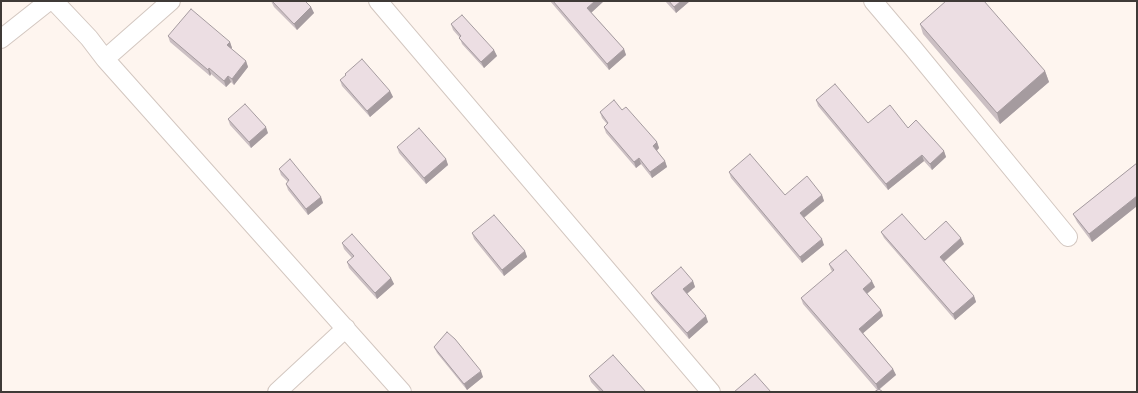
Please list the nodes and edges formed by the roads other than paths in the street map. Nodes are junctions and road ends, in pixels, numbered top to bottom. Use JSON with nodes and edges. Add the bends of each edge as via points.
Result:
{"nodes":[{"id":1,"x":49,"y":1,"type":"edge"},
{"id":2,"x":54,"y":1,"type":"edge"},
{"id":3,"x":171,"y":1,"type":"edge"},
{"id":4,"x":378,"y":1,"type":"edge"},
{"id":5,"x":874,"y":1,"type":"edge"},
{"id":6,"x":1,"y":39,"type":"edge"},
{"id":7,"x":105,"y":59,"type":"junction"},
{"id":8,"x":1068,"y":237,"type":"dead end"},
{"id":9,"x":346,"y":328,"type":"junction"},
{"id":10,"x":277,"y":392,"type":"edge"},
{"id":11,"x":402,"y":392,"type":"edge"},
{"id":12,"x":711,"y":392,"type":"edge"}],
"edges":[{"from":1,"to":6,"type":"street"},
{"from":2,"to":7,"type":"street"},
{"from":3,"to":7,"type":"street"},
{"from":4,"to":12,"type":"street"},
{"from":5,"to":8,"type":"street"},
{"from":7,"to":9,"type":"street"},
{"from":9,"to":10,"type":"street"},
{"from":9,"to":11,"type":"street"}]}
